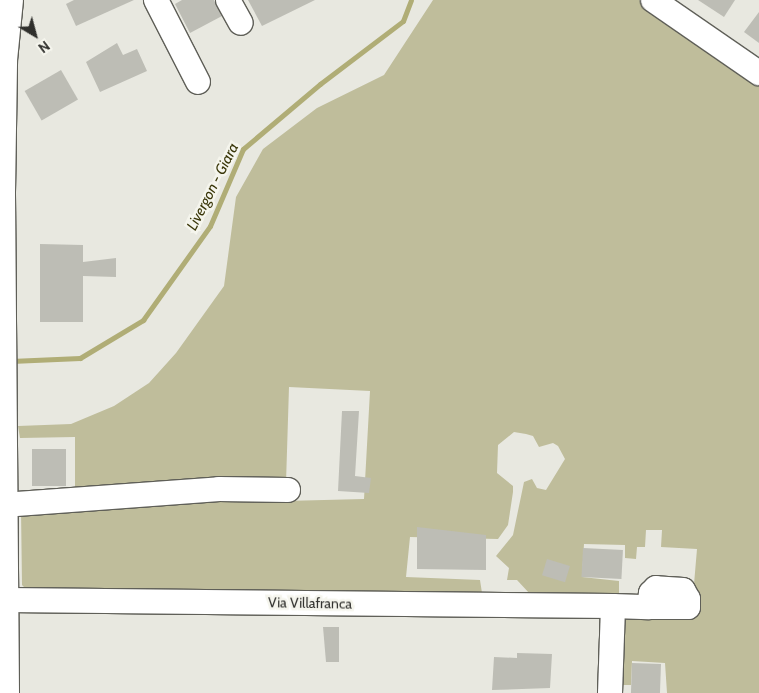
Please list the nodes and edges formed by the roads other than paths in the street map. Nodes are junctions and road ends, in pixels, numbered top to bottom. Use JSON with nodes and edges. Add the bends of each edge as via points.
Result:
{"nodes":[{"id":1,"x":9,"y":0,"type":"edge"},
{"id":2,"x":156,"y":0,"type":"edge"},
{"id":3,"x":228,"y":0,"type":"edge"},
{"id":4,"x":668,"y":4,"type":"edge"},
{"id":5,"x":241,"y":23,"type":"dead end"},
{"id":6,"x":759,"y":73,"type":"edge"},
{"id":7,"x":198,"y":82,"type":"dead end"},
{"id":8,"x":1,"y":238,"type":"edge"},
{"id":9,"x":1,"y":289,"type":"edge"},
{"id":10,"x":288,"y":490,"type":"dead end"},
{"id":11,"x":1,"y":505,"type":"edge"},
{"id":12,"x":3,"y":600,"type":"edge"},
{"id":13,"x":613,"y":606,"type":"junction"},
{"id":14,"x":648,"y":606,"type":"dead end"},
{"id":15,"x":5,"y":693,"type":"edge"},
{"id":16,"x":610,"y":693,"type":"edge"}],
"edges":[{"from":1,"to":8,"type":"main road","via":[[2,60]]},
{"from":2,"to":7,"type":"street"},
{"from":3,"to":5,"type":"street"},
{"from":4,"to":6,"type":"street"},
{"from":8,"to":9,"type":"main road"},
{"from":9,"to":11,"type":"main road"},
{"from":10,"to":11,"type":"street","via":[[219,489]]},
{"from":11,"to":12,"type":"main road"},
{"from":12,"to":13,"type":"street","name":"Via Villafranca"},
{"from":12,"to":15,"type":"main road"},
{"from":13,"to":14,"type":"street","name":"Via Villafranca"},
{"from":13,"to":16,"type":"street"}]}
